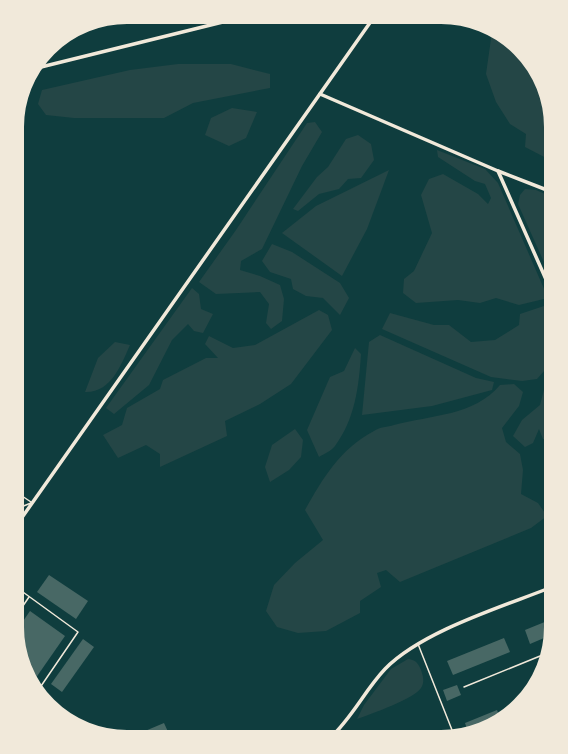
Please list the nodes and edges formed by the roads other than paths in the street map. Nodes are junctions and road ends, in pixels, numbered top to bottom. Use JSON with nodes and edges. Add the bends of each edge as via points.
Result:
{"nodes":[{"id":1,"x":219,"y":23,"type":"edge"},
{"id":2,"x":370,"y":23,"type":"edge"},
{"id":3,"x":43,"y":66,"type":"edge"},
{"id":4,"x":320,"y":94,"type":"junction"},
{"id":5,"x":498,"y":171,"type":"junction"},
{"id":6,"x":545,"y":189,"type":"edge"},
{"id":7,"x":545,"y":277,"type":"edge"},
{"id":8,"x":23,"y":497,"type":"edge"},
{"id":9,"x":32,"y":503,"type":"junction"},
{"id":10,"x":23,"y":506,"type":"edge"},
{"id":11,"x":23,"y":516,"type":"edge"},
{"id":12,"x":545,"y":590,"type":"edge"},
{"id":13,"x":23,"y":592,"type":"edge"},
{"id":14,"x":30,"y":597,"type":"junction"},
{"id":15,"x":23,"y":606,"type":"edge"},
{"id":16,"x":418,"y":644,"type":"junction"},
{"id":17,"x":540,"y":656,"type":"edge"},
{"id":18,"x":41,"y":685,"type":"edge"},
{"id":19,"x":464,"y":687,"type":"dead end"},
{"id":20,"x":452,"y":730,"type":"edge"},
{"id":21,"x":338,"y":731,"type":"edge"}],
"edges":[{"from":1,"to":3,"type":"street"},
{"from":2,"to":4,"type":"street"},
{"from":4,"to":5,"type":"street"},
{"from":4,"to":9,"type":"street"},
{"from":5,"to":6,"type":"street"},
{"from":5,"to":7,"type":"street"},
{"from":8,"to":9,"type":"lane"},
{"from":9,"to":10,"type":"lane"},
{"from":9,"to":11,"type":"street"},
{"from":12,"to":16,"type":"street"},
{"from":13,"to":14,"type":"lane"},
{"from":14,"to":15,"type":"lane"},
{"from":14,"to":18,"type":"lane","via":[[78,632]]},
{"from":16,"to":20,"type":"lane"},
{"from":16,"to":21,"type":"street","via":[[386,668]]},
{"from":17,"to":19,"type":"lane"}]}
